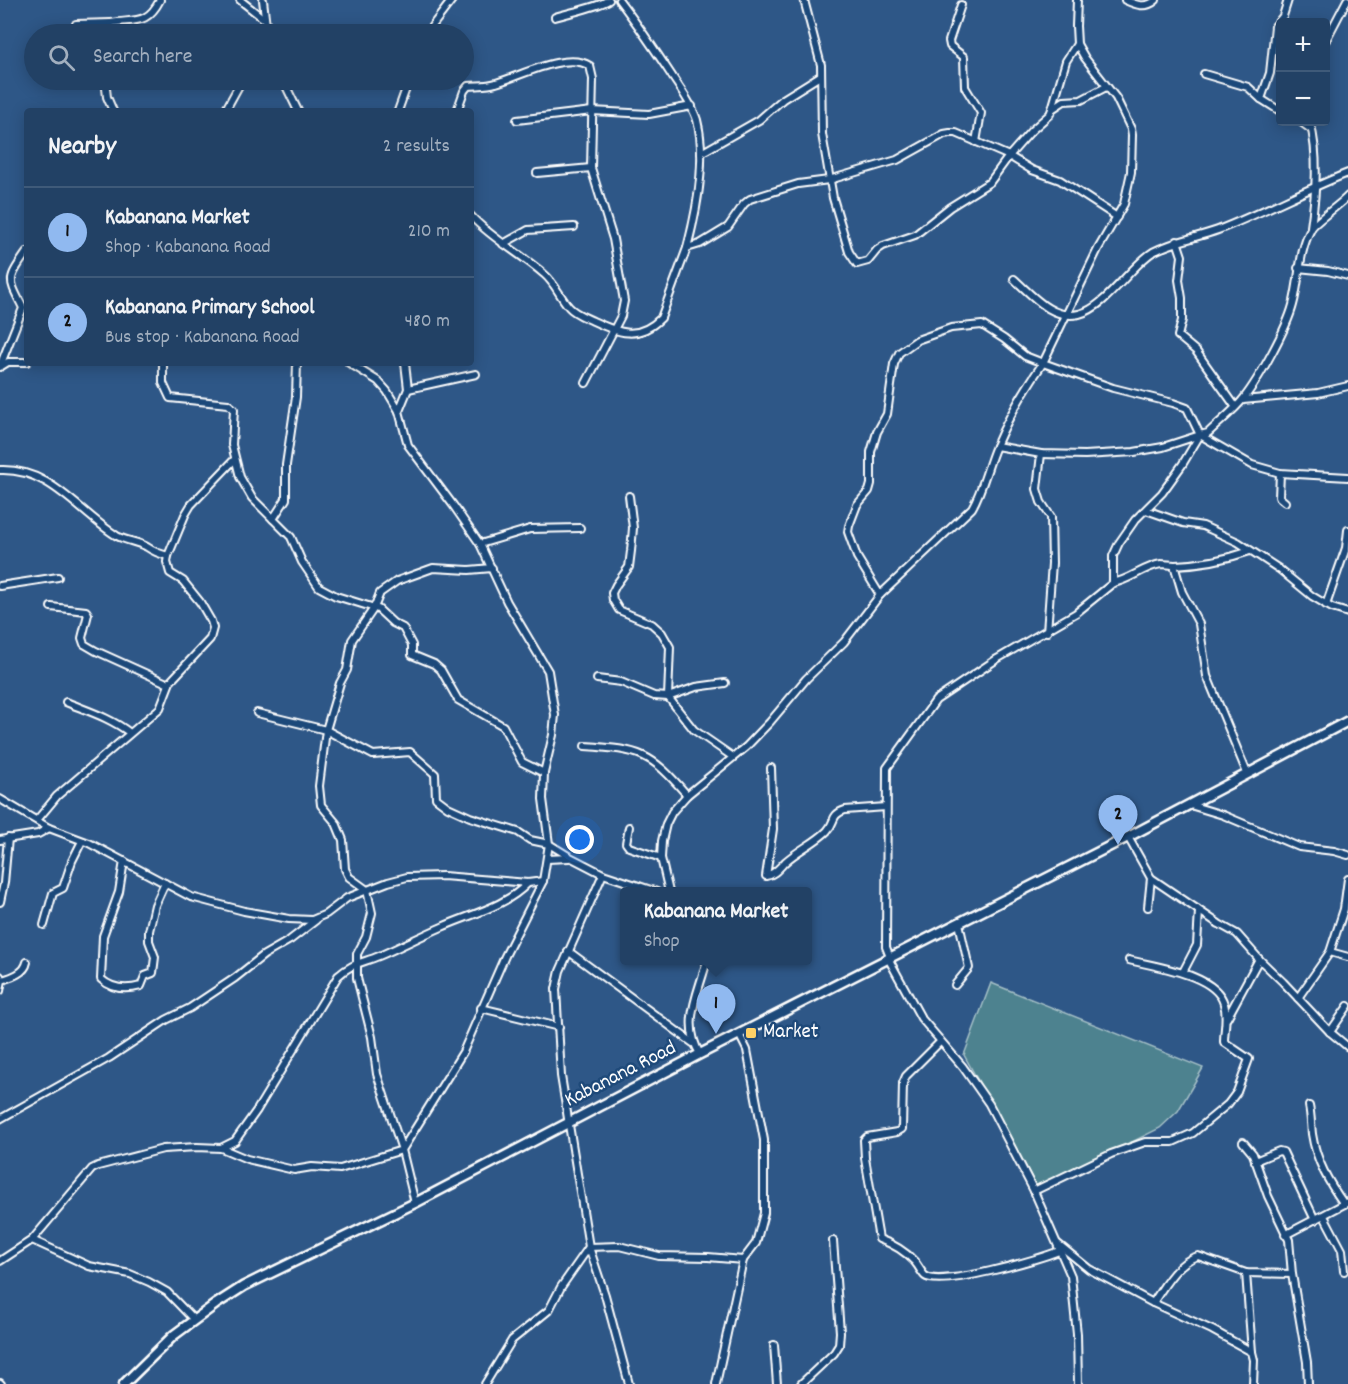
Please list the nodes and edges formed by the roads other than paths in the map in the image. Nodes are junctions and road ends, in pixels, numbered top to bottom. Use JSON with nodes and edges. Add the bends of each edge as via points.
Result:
{"nodes":[{"id":1,"x":160,"y":0,"type":"edge"},
{"id":2,"x":240,"y":0,"type":"edge"},
{"id":3,"x":262,"y":0,"type":"edge"},
{"id":4,"x":452,"y":0,"type":"edge"},
{"id":5,"x":609,"y":0,"type":"edge"},
{"id":6,"x":619,"y":0,"type":"edge"},
{"id":7,"x":804,"y":0,"type":"edge"},
{"id":8,"x":1077,"y":0,"type":"edge"},
{"id":9,"x":1125,"y":0,"type":"edge"},
{"id":10,"x":1156,"y":0,"type":"edge"},
{"id":11,"x":1288,"y":0,"type":"edge"},
{"id":12,"x":1347,"y":0,"type":"edge"},
{"id":13,"x":961,"y":5,"type":"dead end"},
{"id":14,"x":555,"y":17,"type":"dead end"},
{"id":15,"x":264,"y":19,"type":"junction"},
{"id":16,"x":111,"y":23,"type":"joint"},
{"id":17,"x":76,"y":24,"type":"dead end"},
{"id":18,"x":264,"y":24,"type":"edge"},
{"id":19,"x":434,"y":24,"type":"edge"},
{"id":20,"x":1330,"y":32,"type":"edge"},
{"id":21,"x":1077,"y":44,"type":"junction"},
{"id":22,"x":1204,"y":74,"type":"dead end"},
{"id":23,"x":819,"y":76,"type":"junction"},
{"id":24,"x":474,"y":86,"type":"edge"},
{"id":25,"x":1106,"y":87,"type":"junction"},
{"id":26,"x":106,"y":90,"type":"edge"},
{"id":27,"x":237,"y":90,"type":"edge"},
{"id":28,"x":288,"y":90,"type":"edge"},
{"id":29,"x":405,"y":90,"type":"edge"},
{"id":30,"x":465,"y":90,"type":"edge"},
{"id":31,"x":1261,"y":99,"type":"junction"},
{"id":32,"x":692,"y":106,"type":"junction"},
{"id":33,"x":112,"y":108,"type":"edge"},
{"id":34,"x":227,"y":108,"type":"edge"},
{"id":35,"x":297,"y":108,"type":"edge"},
{"id":36,"x":399,"y":108,"type":"edge"},
{"id":37,"x":458,"y":108,"type":"edge"},
{"id":38,"x":1276,"y":108,"type":"edge"},
{"id":39,"x":1052,"y":109,"type":"junction"},
{"id":40,"x":592,"y":111,"type":"junction"},
{"id":41,"x":517,"y":120,"type":"dead end"},
{"id":42,"x":1306,"y":126,"type":"edge"},
{"id":43,"x":1311,"y":126,"type":"edge"},
{"id":44,"x":1313,"y":131,"type":"junction"},
{"id":45,"x":976,"y":142,"type":"junction"},
{"id":46,"x":701,"y":153,"type":"junction"},
{"id":47,"x":1009,"y":156,"type":"junction"},
{"id":48,"x":591,"y":168,"type":"junction"},
{"id":49,"x":537,"y":173,"type":"dead end"},
{"id":50,"x":1348,"y":173,"type":"edge"},
{"id":51,"x":830,"y":180,"type":"junction"},
{"id":52,"x":1317,"y":186,"type":"junction"},
{"id":53,"x":1347,"y":199,"type":"edge"},
{"id":54,"x":1117,"y":217,"type":"junction"},
{"id":55,"x":474,"y":219,"type":"edge"},
{"id":56,"x":574,"y":227,"type":"dead end"},
{"id":57,"x":1311,"y":227,"type":"junction"},
{"id":58,"x":1177,"y":241,"type":"junction"},
{"id":59,"x":503,"y":244,"type":"junction"},
{"id":60,"x":687,"y":248,"type":"junction"},
{"id":61,"x":24,"y":257,"type":"edge"},
{"id":62,"x":1298,"y":268,"type":"junction"},
{"id":63,"x":1348,"y":276,"type":"edge"},
{"id":64,"x":1014,"y":279,"type":"dead end"},
{"id":65,"x":1067,"y":315,"type":"junction"},
{"id":66,"x":613,"y":331,"type":"junction"},
{"id":67,"x":24,"y":362,"type":"edge"},
{"id":68,"x":1042,"y":363,"type":"junction"},
{"id":69,"x":163,"y":366,"type":"edge"},
{"id":70,"x":297,"y":366,"type":"edge"},
{"id":71,"x":354,"y":366,"type":"edge"},
{"id":72,"x":405,"y":366,"type":"edge"},
{"id":73,"x":0,"y":367,"type":"edge"},
{"id":74,"x":476,"y":374,"type":"dead end"},
{"id":75,"x":586,"y":383,"type":"dead end"},
{"id":76,"x":1348,"y":386,"type":"edge"},
{"id":77,"x":408,"y":389,"type":"junction"},
{"id":78,"x":1243,"y":399,"type":"junction"},
{"id":79,"x":1235,"y":405,"type":"junction"},
{"id":80,"x":399,"y":411,"type":"junction"},
{"id":81,"x":1200,"y":435,"type":"junction"},
{"id":82,"x":996,"y":446,"type":"junction"},
{"id":83,"x":1041,"y":454,"type":"junction"},
{"id":84,"x":235,"y":459,"type":"junction"},
{"id":85,"x":0,"y":470,"type":"edge"},
{"id":86,"x":1280,"y":473,"type":"junction"},
{"id":87,"x":1348,"y":477,"type":"edge"},
{"id":88,"x":628,"y":496,"type":"dead end"},
{"id":89,"x":1285,"y":502,"type":"dead end"},
{"id":90,"x":1146,"y":510,"type":"junction"},
{"id":91,"x":273,"y":519,"type":"junction"},
{"id":92,"x":580,"y":528,"type":"dead end"},
{"id":93,"x":1348,"y":530,"type":"edge"},
{"id":94,"x":480,"y":544,"type":"junction"},
{"id":95,"x":1250,"y":551,"type":"junction"},
{"id":96,"x":168,"y":556,"type":"junction"},
{"id":97,"x":1174,"y":565,"type":"junction"},
{"id":98,"x":492,"y":568,"type":"junction"},
{"id":99,"x":58,"y":577,"type":"dead end"},
{"id":100,"x":1113,"y":583,"type":"junction"},
{"id":101,"x":0,"y":586,"type":"edge"},
{"id":102,"x":880,"y":595,"type":"junction"},
{"id":103,"x":1326,"y":605,"type":"junction"},
{"id":104,"x":51,"y":608,"type":"dead end"},
{"id":105,"x":374,"y":608,"type":"junction"},
{"id":106,"x":1348,"y":613,"type":"edge"},
{"id":107,"x":1047,"y":632,"type":"junction"},
{"id":108,"x":597,"y":679,"type":"dead end"},
{"id":109,"x":725,"y":683,"type":"dead end"},
{"id":110,"x":169,"y":684,"type":"junction"},
{"id":111,"x":668,"y":697,"type":"junction"},
{"id":112,"x":66,"y":702,"type":"dead end"},
{"id":113,"x":256,"y":713,"type":"dead end"},
{"id":114,"x":1348,"y":721,"type":"edge"},
{"id":115,"x":326,"y":730,"type":"junction"},
{"id":116,"x":130,"y":733,"type":"junction"},
{"id":117,"x":585,"y":746,"type":"dead end"},
{"id":118,"x":733,"y":757,"type":"junction"},
{"id":119,"x":771,"y":768,"type":"dead end"},
{"id":120,"x":544,"y":773,"type":"junction"},
{"id":121,"x":1247,"y":773,"type":"junction"},
{"id":122,"x":687,"y":795,"type":"junction"},
{"id":123,"x":0,"y":799,"type":"edge"},
{"id":124,"x":1187,"y":804,"type":"junction"},
{"id":125,"x":886,"y":807,"type":"junction"},
{"id":126,"x":37,"y":820,"type":"junction"},
{"id":127,"x":629,"y":827,"type":"dead end"},
{"id":128,"x":49,"y":828,"type":"junction"},
{"id":129,"x":1128,"y":837,"type":"junction"},
{"id":130,"x":8,"y":838,"type":"junction"},
{"id":131,"x":0,"y":840,"type":"edge"},
{"id":132,"x":82,"y":841,"type":"junction"},
{"id":133,"x":549,"y":844,"type":"junction"},
{"id":134,"x":1348,"y":855,"type":"edge"},
{"id":135,"x":570,"y":858,"type":"junction"},
{"id":136,"x":661,"y":858,"type":"junction"},
{"id":137,"x":547,"y":859,"type":"junction"},
{"id":138,"x":124,"y":861,"type":"junction"},
{"id":139,"x":603,"y":874,"type":"junction"},
{"id":140,"x":1151,"y":878,"type":"junction"},
{"id":141,"x":1348,"y":879,"type":"edge"},
{"id":142,"x":543,"y":882,"type":"junction"},
{"id":143,"x":165,"y":883,"type":"junction"},
{"id":144,"x":528,"y":883,"type":"junction"},
{"id":145,"x":644,"y":887,"type":"edge"},
{"id":146,"x":668,"y":887,"type":"edge"},
{"id":147,"x":367,"y":890,"type":"junction"},
{"id":148,"x":0,"y":902,"type":"edge"},
{"id":149,"x":1195,"y":906,"type":"junction"},
{"id":150,"x":1148,"y":907,"type":"dead end"},
{"id":151,"x":326,"y":914,"type":"junction"},
{"id":152,"x":959,"y":922,"type":"junction"},
{"id":153,"x":44,"y":925,"type":"dead end"},
{"id":154,"x":568,"y":951,"type":"junction"},
{"id":155,"x":1330,"y":952,"type":"junction"},
{"id":156,"x":889,"y":957,"type":"junction"},
{"id":157,"x":1348,"y":957,"type":"edge"},
{"id":158,"x":1259,"y":959,"type":"junction"},
{"id":159,"x":1129,"y":960,"type":"dead end"},
{"id":160,"x":27,"y":962,"type":"dead end"},
{"id":161,"x":356,"y":963,"type":"junction"},
{"id":162,"x":705,"y":965,"type":"edge"},
{"id":163,"x":1183,"y":972,"type":"junction"},
{"id":164,"x":1,"y":978,"type":"edge"},
{"id":165,"x":955,"y":985,"type":"dead end"},
{"id":166,"x":0,"y":991,"type":"edge"},
{"id":167,"x":1298,"y":998,"type":"junction"},
{"id":168,"x":1348,"y":1006,"type":"edge"},
{"id":169,"x":481,"y":1008,"type":"junction"},
{"id":170,"x":1226,"y":1018,"type":"junction"},
{"id":171,"x":559,"y":1027,"type":"junction"},
{"id":172,"x":1330,"y":1032,"type":"junction"},
{"id":173,"x":739,"y":1034,"type":"junction"},
{"id":174,"x":940,"y":1042,"type":"junction"},
{"id":175,"x":693,"y":1043,"type":"junction"},
{"id":176,"x":1348,"y":1047,"type":"edge"},
{"id":177,"x":700,"y":1054,"type":"junction"},
{"id":178,"x":1309,"y":1106,"type":"dead end"},
{"id":179,"x":0,"y":1119,"type":"edge"},
{"id":180,"x":568,"y":1122,"type":"junction"},
{"id":181,"x":1243,"y":1142,"type":"dead end"},
{"id":182,"x":221,"y":1148,"type":"junction"},
{"id":183,"x":402,"y":1150,"type":"junction"},
{"id":184,"x":1255,"y":1161,"type":"junction"},
{"id":185,"x":1034,"y":1191,"type":"junction"},
{"id":186,"x":415,"y":1203,"type":"junction"},
{"id":187,"x":1346,"y":1203,"type":"edge"},
{"id":188,"x":1324,"y":1216,"type":"junction"},
{"id":189,"x":1315,"y":1220,"type":"junction"},
{"id":190,"x":1286,"y":1235,"type":"junction"},
{"id":191,"x":32,"y":1240,"type":"junction"},
{"id":192,"x":833,"y":1241,"type":"dead end"},
{"id":193,"x":589,"y":1247,"type":"junction"},
{"id":194,"x":1059,"y":1247,"type":"junction"},
{"id":195,"x":743,"y":1260,"type":"junction"},
{"id":196,"x":0,"y":1261,"type":"edge"},
{"id":197,"x":1344,"y":1271,"type":"dead end"},
{"id":198,"x":1246,"y":1273,"type":"junction"},
{"id":199,"x":1292,"y":1274,"type":"junction"},
{"id":200,"x":1153,"y":1303,"type":"junction"},
{"id":201,"x":194,"y":1320,"type":"junction"},
{"id":202,"x":774,"y":1345,"type":"dead end"},
{"id":203,"x":1252,"y":1353,"type":"junction"},
{"id":204,"x":124,"y":1384,"type":"edge"},
{"id":205,"x":485,"y":1384,"type":"edge"},
{"id":206,"x":629,"y":1384,"type":"edge"},
{"id":207,"x":716,"y":1384,"type":"edge"},
{"id":208,"x":777,"y":1384,"type":"edge"},
{"id":209,"x":801,"y":1384,"type":"edge"},
{"id":210,"x":1078,"y":1384,"type":"edge"},
{"id":211,"x":1253,"y":1384,"type":"edge"},
{"id":212,"x":1308,"y":1384,"type":"edge"}],
"edges":[{"from":1,"to":16,"type":"street","via":[[148,17]]},
{"from":2,"to":15,"type":"street"},
{"from":3,"to":15,"type":"street"},
{"from":4,"to":19,"type":"street"},
{"from":5,"to":14,"type":"street"},
{"from":6,"to":32,"type":"street"},
{"from":7,"to":23,"type":"street","via":[[821,65]]},
{"from":8,"to":21,"type":"street"},
{"from":9,"to":10,"type":"street","via":[[1143,6]]},
{"from":11,"to":31,"type":"street","via":[[1275,26],[1270,73]]},
{"from":12,"to":20,"type":"street"},
{"from":13,"to":45,"type":"street","via":[[949,40],[950,46],[964,57],[965,87],[981,113]]},
{"from":15,"to":18,"type":"street"},
{"from":16,"to":17,"type":"street"},
{"from":21,"to":25,"type":"street"},
{"from":21,"to":39,"type":"street","via":[[1066,61]]},
{"from":22,"to":31,"type":"street","via":[[1248,87]]},
{"from":23,"to":46,"type":"street","via":[[759,120]]},
{"from":23,"to":51,"type":"street","via":[[822,134]]},
{"from":24,"to":40,"type":"street","via":[[494,84],[560,63],[585,63],[592,71]]},
{"from":25,"to":39,"type":"street"},
{"from":25,"to":54,"type":"street","via":[[1116,98],[1132,135],[1128,192]]},
{"from":26,"to":33,"type":"street"},
{"from":27,"to":34,"type":"street"},
{"from":28,"to":35,"type":"street"},
{"from":29,"to":36,"type":"street"},
{"from":30,"to":37,"type":"street"},
{"from":31,"to":38,"type":"street"},
{"from":32,"to":40,"type":"street","via":[[649,114]]},
{"from":32,"to":46,"type":"street"},
{"from":39,"to":47,"type":"street"},
{"from":40,"to":41,"type":"street"},
{"from":40,"to":48,"type":"street"},
{"from":42,"to":44,"type":"street"},
{"from":43,"to":44,"type":"street"},
{"from":44,"to":52,"type":"street"},
{"from":45,"to":47,"type":"street"},
{"from":45,"to":51,"type":"street","via":[[956,133],[944,134],[897,160]]},
{"from":46,"to":60,"type":"street"},
{"from":47,"to":51,"type":"street","via":[[990,182],[915,235],[883,246],[861,264],[849,252]]},
{"from":47,"to":54,"type":"street","via":[[1060,180]]},
{"from":48,"to":49,"type":"street"},
{"from":48,"to":66,"type":"street","via":[[613,239],[623,289],[621,316]]},
{"from":50,"to":52,"type":"street"},
{"from":51,"to":60,"type":"street","via":[[798,184],[747,201],[728,227]]},
{"from":52,"to":57,"type":"street"},
{"from":52,"to":58,"type":"street","via":[[1216,230]]},
{"from":53,"to":57,"type":"street"},
{"from":54,"to":65,"type":"street"},
{"from":55,"to":59,"type":"street"},
{"from":56,"to":59,"type":"street","via":[[528,230]]},
{"from":57,"to":62,"type":"street"},
{"from":58,"to":65,"type":"street","via":[[1149,255],[1093,307],[1082,314]]},
{"from":58,"to":79,"type":"street","via":[[1182,256],[1179,339],[1196,351]]},
{"from":59,"to":66,"type":"street","via":[[546,275],[568,307]]},
{"from":60,"to":66,"type":"street","via":[[661,318],[637,332]]},
{"from":61,"to":73,"type":"street","via":[[11,279],[23,308]]},
{"from":62,"to":63,"type":"street"},
{"from":62,"to":78,"type":"street","via":[[1293,306]]},
{"from":64,"to":65,"type":"street","via":[[1056,314]]},
{"from":65,"to":68,"type":"street"},
{"from":66,"to":75,"type":"street"},
{"from":67,"to":73,"type":"street","via":[[8,362]]},
{"from":68,"to":81,"type":"street","via":[[1113,388],[1180,405],[1186,408]]},
{"from":68,"to":82,"type":"street"},
{"from":68,"to":102,"type":"street","via":[[1025,357],[982,326],[968,325],[932,333],[899,353],[887,414],[871,452],[872,484],[857,505],[848,532],[857,557]]},
{"from":69,"to":84,"type":"street","via":[[163,383],[170,398],[232,406]]},
{"from":70,"to":91,"type":"street","via":[[285,499]]},
{"from":71,"to":80,"type":"street","via":[[378,381]]},
{"from":72,"to":77,"type":"street"},
{"from":74,"to":77,"type":"street"},
{"from":76,"to":78,"type":"street","via":[[1318,393]]},
{"from":77,"to":80,"type":"street"},
{"from":78,"to":79,"type":"street"},
{"from":79,"to":81,"type":"street","via":[[1208,433]]},
{"from":80,"to":94,"type":"street","via":[[408,444]]},
{"from":81,"to":83,"type":"street","via":[[1134,452]]},
{"from":81,"to":86,"type":"street","via":[[1252,465]]},
{"from":81,"to":90,"type":"street"},
{"from":82,"to":83,"type":"street"},
{"from":82,"to":102,"type":"street","via":[[972,508]]},
{"from":83,"to":107,"type":"street","via":[[1037,489],[1051,517]]},
{"from":84,"to":91,"type":"street","via":[[252,498]]},
{"from":84,"to":96,"type":"street","via":[[184,515]]},
{"from":85,"to":96,"type":"street","via":[[33,474],[120,537]]},
{"from":86,"to":87,"type":"street"},
{"from":86,"to":89,"type":"street","via":[[1279,497]]},
{"from":88,"to":111,"type":"street","via":[[632,551],[629,567],[612,592],[613,600],[619,610],[652,624],[666,639],[670,647]]},
{"from":90,"to":95,"type":"street","via":[[1215,531]]},
{"from":90,"to":100,"type":"street","via":[[1135,520],[1113,556]]},
{"from":91,"to":105,"type":"street","via":[[291,537],[319,587]]},
{"from":92,"to":94,"type":"street","via":[[530,529]]},
{"from":93,"to":103,"type":"street","via":[[1345,552]]},
{"from":94,"to":98,"type":"street"},
{"from":95,"to":97,"type":"street"},
{"from":95,"to":103,"type":"street"},
{"from":96,"to":110,"type":"street","via":[[170,573],[183,581],[200,602],[213,628],[210,639]]},
{"from":97,"to":100,"type":"street","via":[[1162,564]]},
{"from":97,"to":121,"type":"street","via":[[1182,592],[1199,624],[1207,676]]},
{"from":98,"to":105,"type":"street","via":[[433,568],[419,572],[380,593]]},
{"from":98,"to":120,"type":"street","via":[[507,602],[548,671],[555,715]]},
{"from":99,"to":101,"type":"street"},
{"from":100,"to":107,"type":"street"},
{"from":102,"to":118,"type":"street","via":[[844,642]]},
{"from":103,"to":106,"type":"street"},
{"from":104,"to":110,"type":"street","via":[[86,611],[84,644]]},
{"from":105,"to":115,"type":"street","via":[[352,640],[347,670]]},
{"from":105,"to":120,"type":"street","via":[[403,628],[412,645],[412,655],[441,670],[458,700],[503,726],[522,762]]},
{"from":107,"to":125,"type":"street","via":[[997,658],[936,700],[887,768]]},
{"from":108,"to":111,"type":"street"},
{"from":109,"to":111,"type":"street","via":[[696,687]]},
{"from":110,"to":116,"type":"street","via":[[160,708]]},
{"from":111,"to":118,"type":"street","via":[[694,730]]},
{"from":112,"to":116,"type":"street","via":[[104,717]]},
{"from":113,"to":115,"type":"street"},
{"from":114,"to":121,"type":"street","name":"Kabanana Road"},
{"from":115,"to":133,"type":"street","via":[[374,755],[410,752],[435,774],[436,798],[448,807]]},
{"from":115,"to":147,"type":"street","via":[[319,786],[321,805],[336,823],[343,840],[345,870]]},
{"from":116,"to":126,"type":"street","via":[[57,796]]},
{"from":117,"to":122,"type":"street","via":[[640,753],[659,764]]},
{"from":118,"to":122,"type":"street"},
{"from":119,"to":125,"type":"street","via":[[773,830],[766,876],[830,829],[839,812]]},
{"from":120,"to":133,"type":"street"},
{"from":121,"to":124,"type":"street","name":"Kabanana Road"},
{"from":122,"to":136,"type":"street","via":[[666,824]]},
{"from":123,"to":126,"type":"street"},
{"from":124,"to":129,"type":"street","name":"Kabanana Road"},
{"from":124,"to":134,"type":"street","via":[[1299,847]]},
{"from":125,"to":156,"type":"street"},
{"from":126,"to":128,"type":"street"},
{"from":127,"to":136,"type":"street","via":[[629,847]]},
{"from":128,"to":130,"type":"street","via":[[38,834]]},
{"from":128,"to":132,"type":"street"},
{"from":129,"to":140,"type":"street"},
{"from":129,"to":152,"type":"street","name":"Kabanana Road"},
{"from":130,"to":131,"type":"street"},
{"from":130,"to":148,"type":"street"},
{"from":132,"to":138,"type":"street"},
{"from":132,"to":153,"type":"street","via":[[63,888],[53,893]]},
{"from":133,"to":135,"type":"street"},
{"from":133,"to":137,"type":"street"},
{"from":135,"to":137,"type":"street"},
{"from":135,"to":139,"type":"street"},
{"from":136,"to":146,"type":"street"},
{"from":137,"to":142,"type":"street"},
{"from":138,"to":143,"type":"street"},
{"from":138,"to":143,"type":"street","via":[[119,892],[103,936],[101,979],[108,985],[134,988],[153,973],[155,957],[148,931]]},
{"from":139,"to":145,"type":"street"},
{"from":139,"to":154,"type":"street"},
{"from":140,"to":149,"type":"street"},
{"from":140,"to":150,"type":"street"},
{"from":141,"to":155,"type":"street","via":[[1344,909]]},
{"from":142,"to":144,"type":"street"},
{"from":142,"to":169,"type":"street"},
{"from":143,"to":151,"type":"street","via":[[191,897],[244,911],[312,920]]},
{"from":144,"to":147,"type":"street","via":[[420,876]]},
{"from":144,"to":161,"type":"street","via":[[519,893],[496,905]]},
{"from":147,"to":151,"type":"street","via":[[347,898]]},
{"from":147,"to":161,"type":"street","via":[[372,918]]},
{"from":149,"to":158,"type":"street","via":[[1237,934]]},
{"from":149,"to":163,"type":"street","via":[[1199,911],[1197,945]]},
{"from":151,"to":179,"type":"street","via":[[190,1008]]},
{"from":152,"to":156,"type":"street","name":"Kabanana Road"},
{"from":152,"to":165,"type":"street","via":[[969,964]]},
{"from":154,"to":171,"type":"street","via":[[556,989]]},
{"from":154,"to":175,"type":"street"},
{"from":155,"to":157,"type":"street"},
{"from":155,"to":167,"type":"street"},
{"from":156,"to":173,"type":"street","name":"Kabanana Road"},
{"from":156,"to":174,"type":"street","via":[[921,1018]]},
{"from":158,"to":167,"type":"street"},
{"from":158,"to":170,"type":"street"},
{"from":159,"to":163,"type":"street"},
{"from":160,"to":164,"type":"street","via":[[18,974]]},
{"from":161,"to":182,"type":"street","via":[[338,976],[235,1141]]},
{"from":161,"to":183,"type":"street","via":[[378,1074]]},
{"from":162,"to":175,"type":"street","via":[[692,1007]]},
{"from":163,"to":170,"type":"street","via":[[1220,995]]},
{"from":164,"to":166,"type":"street"},
{"from":167,"to":172,"type":"street"},
{"from":168,"to":172,"type":"street"},
{"from":169,"to":171,"type":"street"},
{"from":169,"to":183,"type":"street","via":[[463,1052]]},
{"from":170,"to":185,"type":"street","via":[[1224,1042],[1249,1060],[1228,1104],[1193,1133],[1173,1142],[1149,1141],[1112,1154]]},
{"from":171,"to":180,"type":"street"},
{"from":172,"to":176,"type":"street"},
{"from":173,"to":177,"type":"street","name":"Kabanana Road"},
{"from":173,"to":195,"type":"street","via":[[747,1050],[764,1140],[764,1213],[756,1243]]},
{"from":174,"to":185,"type":"street","via":[[989,1104]]},
{"from":174,"to":194,"type":"street","via":[[906,1076],[902,1129],[864,1140],[879,1239],[904,1251],[926,1277],[946,1280]]},
{"from":175,"to":177,"type":"street"},
{"from":177,"to":180,"type":"street","name":"Kabanana Road"},
{"from":178,"to":187,"type":"street","via":[[1318,1158],[1329,1182]]},
{"from":180,"to":186,"type":"street","name":"Kabanana Road"},
{"from":180,"to":193,"type":"street"},
{"from":181,"to":184,"type":"street"},
{"from":182,"to":183,"type":"street","via":[[247,1159],[294,1170],[340,1169]]},
{"from":182,"to":191,"type":"street","via":[[163,1149],[92,1168]]},
{"from":183,"to":186,"type":"street"},
{"from":184,"to":189,"type":"street","via":[[1284,1152]]},
{"from":184,"to":190,"type":"street"},
{"from":185,"to":194,"type":"street"},
{"from":186,"to":201,"type":"street","name":"Kabanana Road","via":[[275,1270]]},
{"from":187,"to":188,"type":"street"},
{"from":188,"to":189,"type":"street"},
{"from":188,"to":197,"type":"street","via":[[1342,1250]]},
{"from":189,"to":190,"type":"street"},
{"from":190,"to":199,"type":"street"},
{"from":191,"to":196,"type":"street"},
{"from":191,"to":201,"type":"street","via":[[89,1266],[149,1282],[167,1292]]},
{"from":192,"to":209,"type":"street","via":[[839,1346]]},
{"from":193,"to":195,"type":"street","via":[[619,1246],[659,1256]]},
{"from":193,"to":205,"type":"street","via":[[549,1310],[512,1340]]},
{"from":193,"to":206,"type":"street"},
{"from":194,"to":200,"type":"street","via":[[1089,1269]]},
{"from":194,"to":210,"type":"street","via":[[1072,1282]]},
{"from":195,"to":207,"type":"street"},
{"from":198,"to":199,"type":"street"},
{"from":198,"to":200,"type":"street","via":[[1193,1257]]},
{"from":198,"to":203,"type":"street"},
{"from":199,"to":212,"type":"street"},
{"from":200,"to":203,"type":"street"},
{"from":201,"to":204,"type":"street","name":"Kabanana Road"},
{"from":202,"to":208,"type":"street"},
{"from":203,"to":211,"type":"street"}]}
